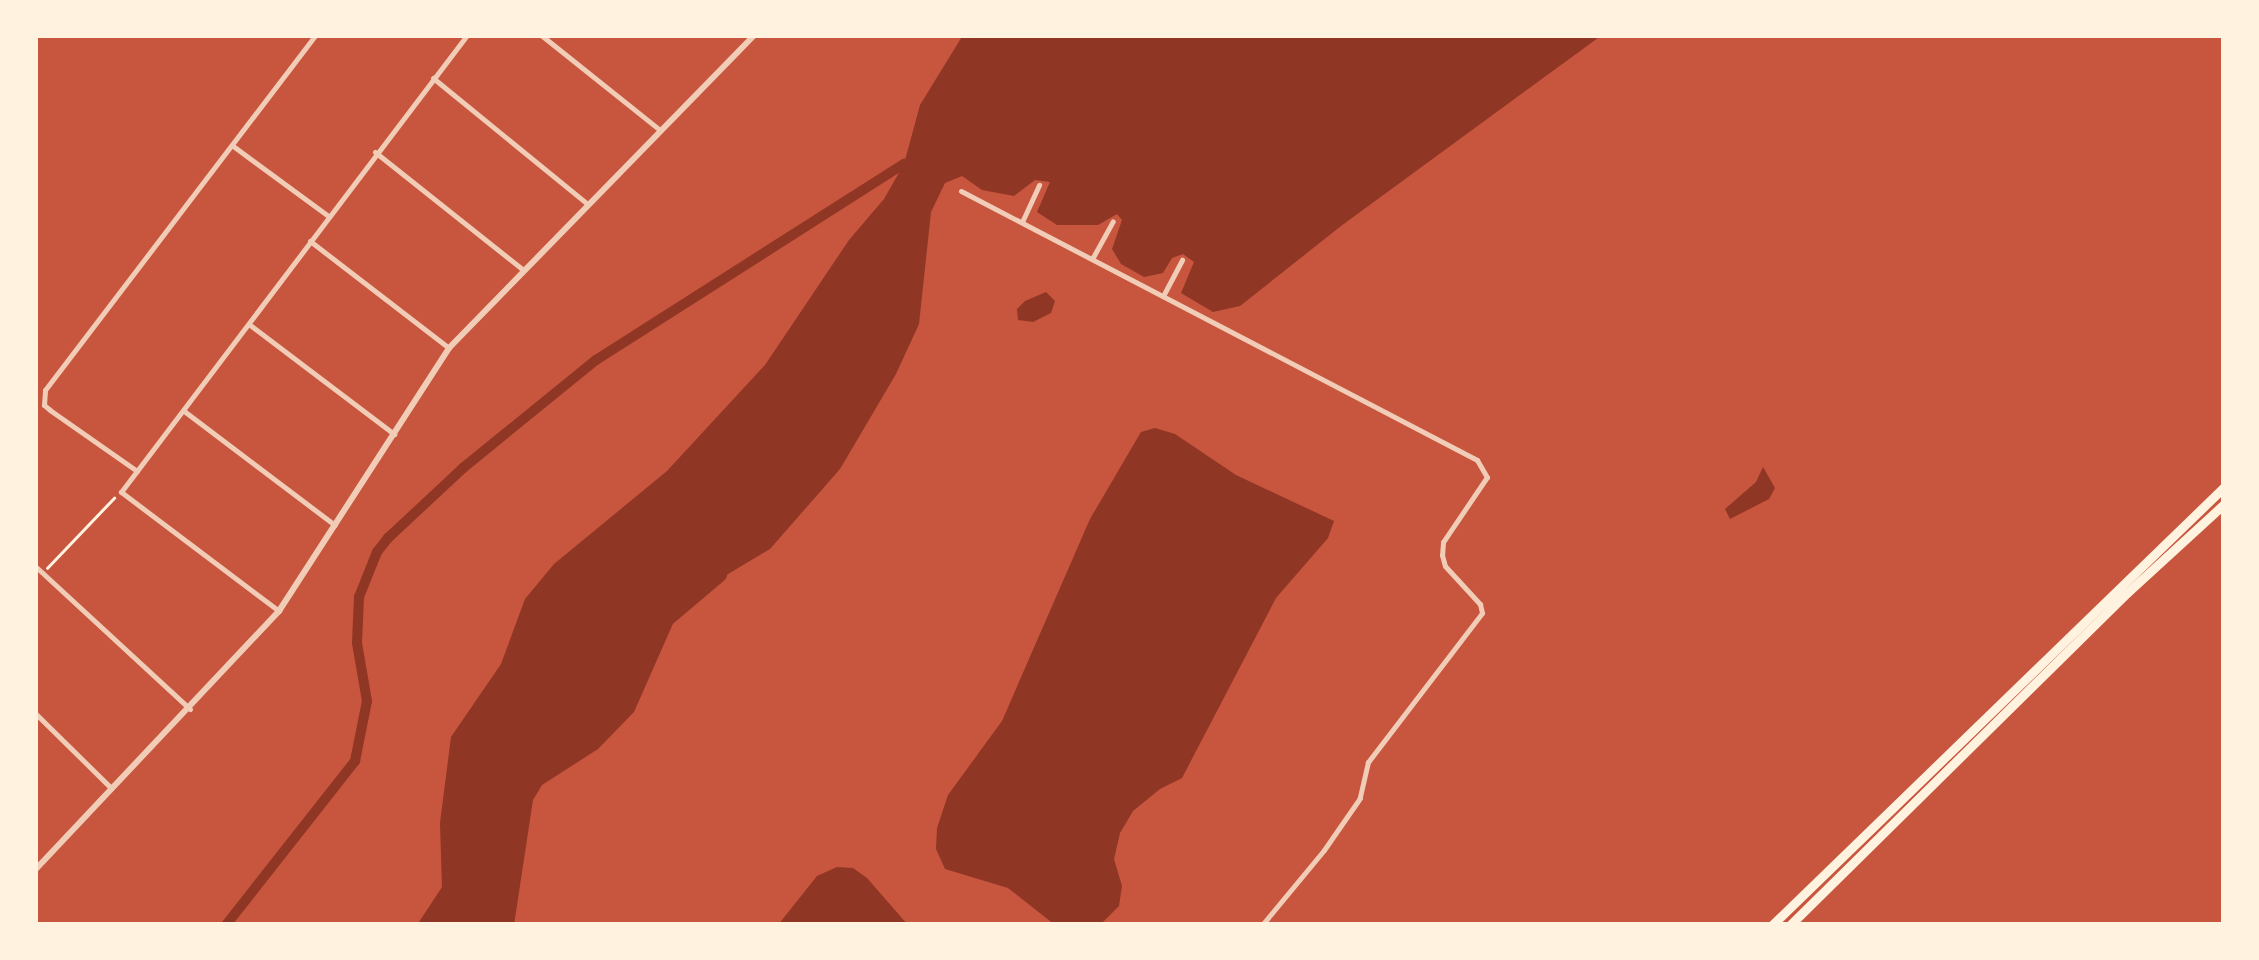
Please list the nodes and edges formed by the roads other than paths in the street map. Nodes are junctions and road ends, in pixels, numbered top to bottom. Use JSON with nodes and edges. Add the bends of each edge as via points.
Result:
{"nodes":[{"id":1,"x":315,"y":35,"type":"edge"},
{"id":2,"x":541,"y":35,"type":"edge"},
{"id":3,"x":742,"y":35,"type":"edge"},
{"id":4,"x":462,"y":37,"type":"edge"},
{"id":5,"x":752,"y":38,"type":"edge"},
{"id":6,"x":433,"y":78,"type":"junction"},
{"id":7,"x":661,"y":131,"type":"junction"},
{"id":8,"x":232,"y":145,"type":"junction"},
{"id":9,"x":375,"y":152,"type":"junction"},
{"id":10,"x":1040,"y":185,"type":"dead end"},
{"id":11,"x":961,"y":191,"type":"dead end"},
{"id":12,"x":586,"y":203,"type":"junction"},
{"id":13,"x":327,"y":215,"type":"junction"},
{"id":14,"x":1113,"y":221,"type":"dead end"},
{"id":15,"x":1022,"y":222,"type":"junction"},
{"id":16,"x":310,"y":242,"type":"junction"},
{"id":17,"x":1092,"y":259,"type":"junction"},
{"id":18,"x":1182,"y":260,"type":"dead end"},
{"id":19,"x":522,"y":269,"type":"junction"},
{"id":20,"x":1163,"y":296,"type":"junction"},
{"id":21,"x":250,"y":325,"type":"junction"},
{"id":22,"x":449,"y":348,"type":"junction"},
{"id":23,"x":184,"y":411,"type":"junction"},
{"id":24,"x":394,"y":434,"type":"junction"},
{"id":25,"x":137,"y":471,"type":"junction"},
{"id":26,"x":2224,"y":487,"type":"edge"},
{"id":27,"x":2224,"y":504,"type":"edge"},
{"id":28,"x":335,"y":525,"type":"junction"},
{"id":29,"x":35,"y":566,"type":"edge"},
{"id":30,"x":42,"y":573,"type":"junction"},
{"id":31,"x":35,"y":580,"type":"edge"},
{"id":32,"x":279,"y":611,"type":"junction"},
{"id":33,"x":190,"y":710,"type":"junction"},
{"id":34,"x":35,"y":713,"type":"edge"},
{"id":35,"x":114,"y":790,"type":"junction"},
{"id":36,"x":37,"y":864,"type":"edge"},
{"id":37,"x":1262,"y":925,"type":"edge"},
{"id":38,"x":1772,"y":925,"type":"edge"},
{"id":39,"x":1790,"y":925,"type":"edge"}],
"edges":[{"from":1,"to":8,"type":"street"},
{"from":2,"to":7,"type":"street"},
{"from":3,"to":5,"type":"street"},
{"from":4,"to":6,"type":"street"},
{"from":5,"to":7,"type":"street"},
{"from":6,"to":9,"type":"street"},
{"from":6,"to":12,"type":"street"},
{"from":7,"to":12,"type":"street"},
{"from":8,"to":13,"type":"street"},
{"from":8,"to":25,"type":"street","via":[[43,398],[50,410]]},
{"from":9,"to":13,"type":"street"},
{"from":9,"to":19,"type":"street"},
{"from":10,"to":15,"type":"street"},
{"from":11,"to":15,"type":"street"},
{"from":12,"to":19,"type":"street"},
{"from":13,"to":16,"type":"street"},
{"from":14,"to":17,"type":"street"},
{"from":15,"to":17,"type":"street"},
{"from":16,"to":21,"type":"street"},
{"from":16,"to":22,"type":"street"},
{"from":17,"to":20,"type":"street"},
{"from":18,"to":20,"type":"street"},
{"from":19,"to":22,"type":"street"},
{"from":20,"to":37,"type":"street","via":[[1477,460],[1487,477],[1443,542],[1442,555],[1482,613],[1368,762],[1360,798],[1324,850]]},
{"from":21,"to":23,"type":"street"},
{"from":21,"to":24,"type":"street"},
{"from":22,"to":24,"type":"street"},
{"from":23,"to":25,"type":"street"},
{"from":23,"to":28,"type":"street"},
{"from":24,"to":28,"type":"street"},
{"from":25,"to":32,"type":"street","via":[[121,492]]},
{"from":26,"to":38,"type":"main road"},
{"from":27,"to":39,"type":"main road"},
{"from":28,"to":32,"type":"street"},
{"from":29,"to":30,"type":"street"},
{"from":30,"to":31,"type":"street"},
{"from":30,"to":33,"type":"street"},
{"from":32,"to":33,"type":"street"},
{"from":33,"to":35,"type":"street"},
{"from":34,"to":35,"type":"street"},
{"from":35,"to":36,"type":"street"}]}
